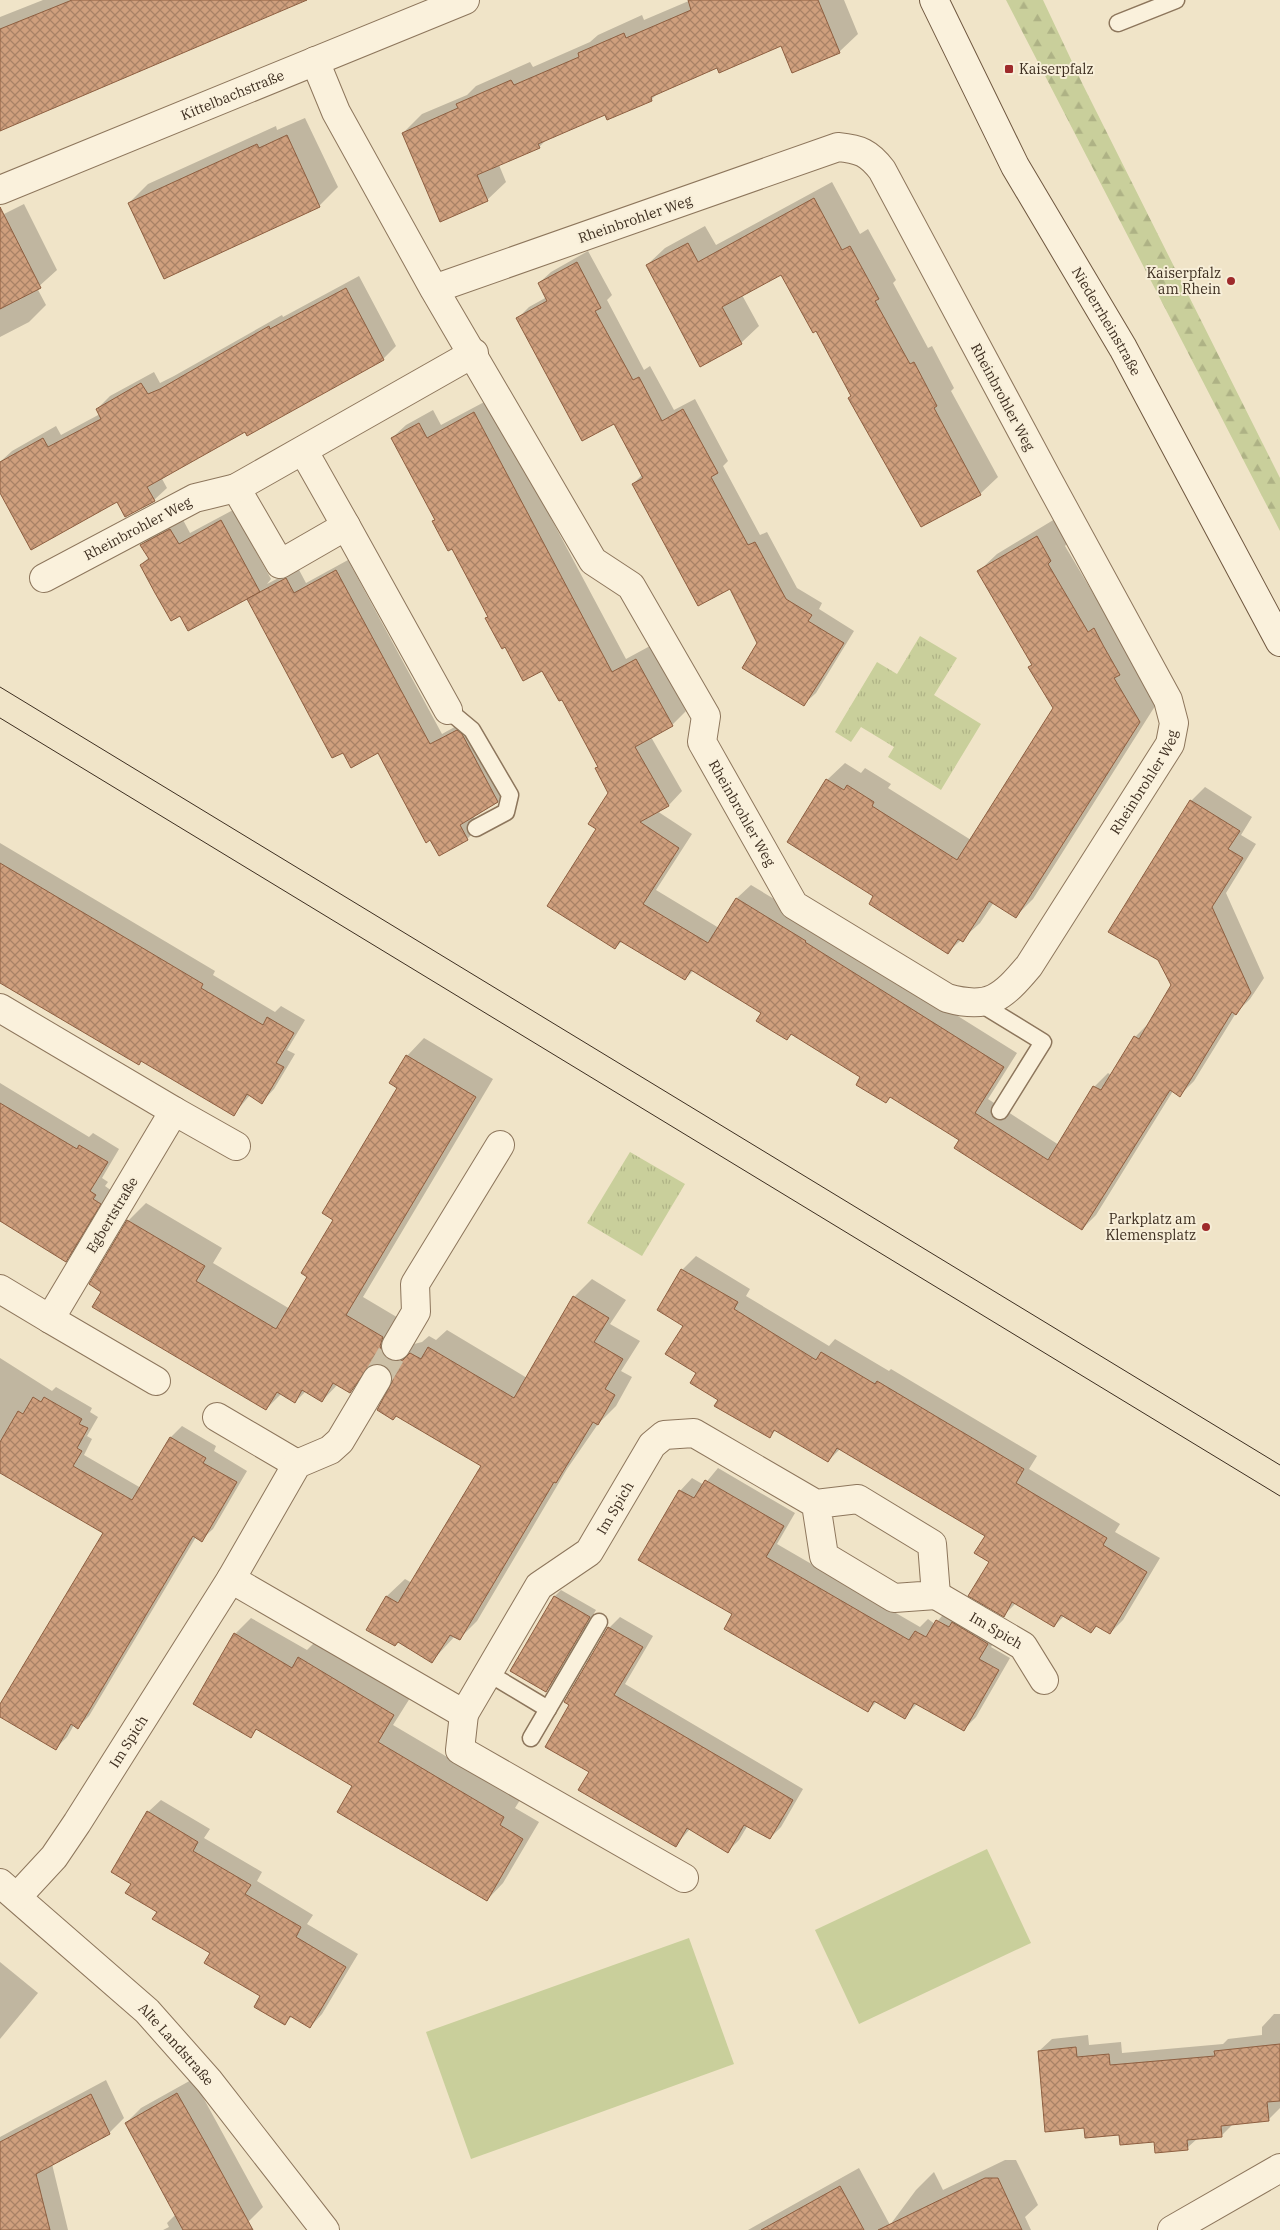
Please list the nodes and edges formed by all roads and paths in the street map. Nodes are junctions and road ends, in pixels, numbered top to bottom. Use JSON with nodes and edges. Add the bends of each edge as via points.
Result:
{"nodes":[{"id":1,"x":465,"y":0,"type":"edge"},
{"id":2,"x":934,"y":0,"type":"edge"},
{"id":3,"x":1176,"y":0,"type":"edge"},
{"id":4,"x":1118,"y":23,"type":"dead end"},
{"id":5,"x":315,"y":61,"type":"junction"},
{"id":6,"x":0,"y":190,"type":"edge"},
{"id":7,"x":434,"y":289,"type":"junction"},
{"id":8,"x":474,"y":353,"type":"junction"},
{"id":9,"x":303,"y":450,"type":"junction"},
{"id":10,"x":236,"y":488,"type":"junction"},
{"id":11,"x":346,"y":526,"type":"junction"},
{"id":12,"x":44,"y":578,"type":"dead end"},
{"id":13,"x":1280,"y":642,"type":"edge"},
{"id":14,"x":448,"y":710,"type":"joint"},
{"id":15,"x":476,"y":828,"type":"dead end"},
{"id":16,"x":981,"y":1004,"type":"junction"},
{"id":17,"x":0,"y":1008,"type":"edge"},
{"id":18,"x":174,"y":1111,"type":"junction"},
{"id":19,"x":1000,"y":1111,"type":"dead end"},
{"id":20,"x":500,"y":1145,"type":"dead end"},
{"id":21,"x":236,"y":1146,"type":"dead end"},
{"id":22,"x":0,"y":1289,"type":"edge"},
{"id":23,"x":50,"y":1319,"type":"junction"},
{"id":24,"x":396,"y":1346,"type":"tunnel mouth"},
{"id":25,"x":377,"y":1379,"type":"tunnel mouth"},
{"id":26,"x":156,"y":1381,"type":"dead end"},
{"id":27,"x":217,"y":1417,"type":"dead end"},
{"id":28,"x":297,"y":1464,"type":"junction"},
{"id":29,"x":816,"y":1504,"type":"junction"},
{"id":30,"x":231,"y":1579,"type":"junction"},
{"id":31,"x":936,"y":1595,"type":"junction"},
{"id":32,"x":599,"y":1622,"type":"dead end"},
{"id":33,"x":488,"y":1673,"type":"junction"},
{"id":34,"x":1044,"y":1680,"type":"dead end"},
{"id":35,"x":548,"y":1709,"type":"junction"},
{"id":36,"x":464,"y":1714,"type":"junction"},
{"id":37,"x":531,"y":1738,"type":"dead end"},
{"id":38,"x":684,"y":1878,"type":"dead end"},
{"id":39,"x":9,"y":1890,"type":"edge"},
{"id":40,"x":1280,"y":2168,"type":"edge"},
{"id":41,"x":326,"y":2230,"type":"edge"},
{"id":42,"x":1172,"y":2230,"type":"edge"}],
"edges":[{"from":1,"to":5,"type":"street","name":"Kittelbachstraße"},
{"from":2,"to":13,"type":"street","name":"Niederrheinstraße","via":[[1015,166],[1123,348]]},
{"from":3,"to":4,"type":"lane"},
{"from":5,"to":6,"type":"street","name":"Kittelbachstraße"},
{"from":5,"to":7,"type":"street","name":"Rheinbrohler Weg","via":[[336,112]]},
{"from":7,"to":8,"type":"street","name":"Rheinbrohler Weg"},
{"from":7,"to":16,"type":"street","name":"Rheinbrohler Weg","via":[[838,147],[856,148],[872,158],[882,170],[1168,700],[1174,723],[1170,744],[1029,966],[1008,991]]},
{"from":8,"to":9,"type":"street","name":"Rheinbrohler Weg"},
{"from":8,"to":16,"type":"street","name":"Rheinbrohler Weg","via":[[593,562],[630,586],[706,716],[702,742],[794,905],[947,998]]},
{"from":9,"to":10,"type":"street","name":"Rheinbrohler Weg"},
{"from":9,"to":11,"type":"street"},
{"from":10,"to":11,"type":"street","via":[[280,564]]},
{"from":10,"to":12,"type":"street","name":"Rheinbrohler Weg","via":[[195,498]]},
{"from":11,"to":14,"type":"street"},
{"from":14,"to":15,"type":"lane","via":[[472,730],[510,795],[506,812]]},
{"from":16,"to":19,"type":"lane","via":[[1043,1042]]},
{"from":17,"to":18,"type":"street"},
{"from":18,"to":21,"type":"street"},
{"from":18,"to":23,"type":"street","name":"Egbertstraße"},
{"from":20,"to":24,"type":"street","via":[[415,1284],[416,1312]]},
{"from":22,"to":23,"type":"street"},
{"from":23,"to":26,"type":"street"},
{"from":25,"to":28,"type":"street","via":[[340,1441],[330,1450]]},
{"from":27,"to":28,"type":"street"},
{"from":28,"to":30,"type":"street","name":"Im Spich"},
{"from":29,"to":31,"type":"street","via":[[824,1556],[894,1598]]},
{"from":29,"to":31,"type":"street","via":[[858,1499],[932,1544]]},
{"from":29,"to":33,"type":"street","name":"Im Spich","via":[[694,1433],[664,1435],[652,1445],[589,1552],[539,1586]]},
{"from":30,"to":36,"type":"street"},
{"from":30,"to":39,"type":"street","name":"Im Spich","via":[[54,1857]]},
{"from":31,"to":34,"type":"street","name":"Im Spich","via":[[1023,1646]]},
{"from":32,"to":35,"type":"lane"},
{"from":33,"to":35,"type":"lane"},
{"from":33,"to":36,"type":"street","name":"Im Spich"},
{"from":35,"to":37,"type":"lane"},
{"from":36,"to":38,"type":"street","name":"Im Spich","via":[[460,1750]]},
{"from":39,"to":41,"type":"street","name":"Alte Landstraße","via":[[147,2011],[210,2081]]},
{"from":40,"to":42,"type":"street"}]}
